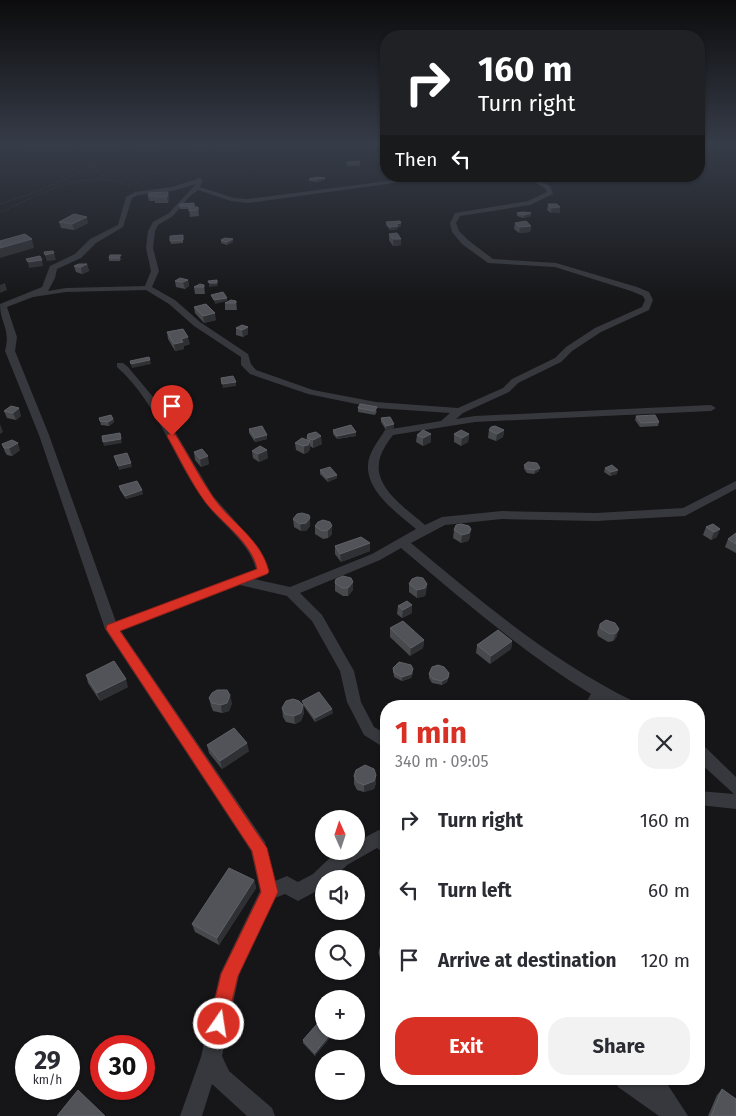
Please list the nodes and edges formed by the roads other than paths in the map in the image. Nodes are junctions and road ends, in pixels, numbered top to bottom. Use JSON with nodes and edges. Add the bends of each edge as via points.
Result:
{"nodes":[{"id":1,"x":129,"y":197,"type":"edge"},
{"id":2,"x":185,"y":197,"type":"edge"},
{"id":3,"x":224,"y":197,"type":"edge"},
{"id":4,"x":278,"y":197,"type":"edge"},
{"id":5,"x":542,"y":197,"type":"edge"},
{"id":6,"x":148,"y":288,"type":"junction"},
{"id":7,"x":24,"y":297,"type":"junction"},
{"id":8,"x":1,"y":306,"type":"edge"},
{"id":9,"x":120,"y":365,"type":"dead end"},
{"id":10,"x":711,"y":408,"type":"dead end"},
{"id":11,"x":459,"y":411,"type":"junction"},
{"id":12,"x":443,"y":425,"type":"junction"},
{"id":13,"x":736,"y":484,"type":"edge"},
{"id":14,"x":424,"y":530,"type":"junction"},
{"id":15,"x":403,"y":543,"type":"junction"},
{"id":16,"x":238,"y":580,"type":"junction"},
{"id":17,"x":291,"y":592,"type":"junction"},
{"id":18,"x":112,"y":629,"type":"junction"},
{"id":19,"x":600,"y":693,"type":"junction"},
{"id":20,"x":595,"y":700,"type":"edge"},
{"id":21,"x":616,"y":700,"type":"edge"},
{"id":22,"x":380,"y":738,"type":"edge"},
{"id":23,"x":705,"y":758,"type":"edge"},
{"id":24,"x":736,"y":788,"type":"edge"},
{"id":25,"x":705,"y":799,"type":"edge"},
{"id":26,"x":736,"y":802,"type":"edge"},
{"id":27,"x":380,"y":840,"type":"edge"},
{"id":28,"x":365,"y":847,"type":"edge"},
{"id":29,"x":340,"y":860,"type":"edge"},
{"id":30,"x":270,"y":892,"type":"junction"},
{"id":31,"x":211,"y":1057,"type":"junction"},
{"id":32,"x":634,"y":1085,"type":"edge"},
{"id":33,"x":656,"y":1085,"type":"edge"},
{"id":34,"x":676,"y":1115,"type":"edge"},
{"id":35,"x":191,"y":1116,"type":"edge"},
{"id":36,"x":264,"y":1116,"type":"edge"}],
"edges":[{"from":1,"to":7,"type":"street","via":[[122,226],[93,241],[78,256],[53,268],[45,289]]},
{"from":2,"to":6,"type":"street","via":[[169,216],[154,226],[149,239],[149,254],[155,271]]},
{"from":3,"to":4,"type":"street","via":[[248,201]]},
{"from":5,"to":11,"type":"street","via":[[530,203],[457,214],[453,223],[456,232],[491,261],[556,265],[646,294],[649,300],[646,308],[588,335],[558,360],[515,381],[506,390]]},
{"from":6,"to":7,"type":"street","via":[[66,290]]},
{"from":6,"to":11,"type":"street","via":[[245,356],[246,366],[253,372],[311,392],[376,405]]},
{"from":7,"to":8,"type":"street"},
{"from":8,"to":18,"type":"street","via":[[13,337],[10,351],[44,435]]},
{"from":9,"to":16,"type":"street","via":[[153,404],[210,500],[261,562],[263,572]]},
{"from":10,"to":12,"type":"street","via":[[494,418]]},
{"from":11,"to":12,"type":"street"},
{"from":12,"to":14,"type":"street","via":[[389,432],[373,464],[375,480],[394,504]]},
{"from":13,"to":14,"type":"street","via":[[685,512],[596,517],[502,515],[442,521]]},
{"from":14,"to":15,"type":"street"},
{"from":15,"to":17,"type":"street"},
{"from":15,"to":19,"type":"street","via":[[535,651]]},
{"from":16,"to":17,"type":"street"},
{"from":16,"to":18,"type":"street"},
{"from":17,"to":22,"type":"street","via":[[317,618],[347,671],[354,702],[370,731]]},
{"from":18,"to":30,"type":"street","via":[[260,848]]},
{"from":19,"to":20,"type":"street"},
{"from":19,"to":21,"type":"street"},
{"from":23,"to":24,"type":"street"},
{"from":25,"to":26,"type":"street"},
{"from":27,"to":28,"type":"street"},
{"from":29,"to":30,"type":"street","via":[[319,880],[298,892],[287,884]]},
{"from":30,"to":31,"type":"street","via":[[230,974]]},
{"from":31,"to":35,"type":"street"},
{"from":31,"to":36,"type":"street","via":[[221,1080]]},
{"from":32,"to":34,"type":"street"},
{"from":33,"to":34,"type":"street"}]}
